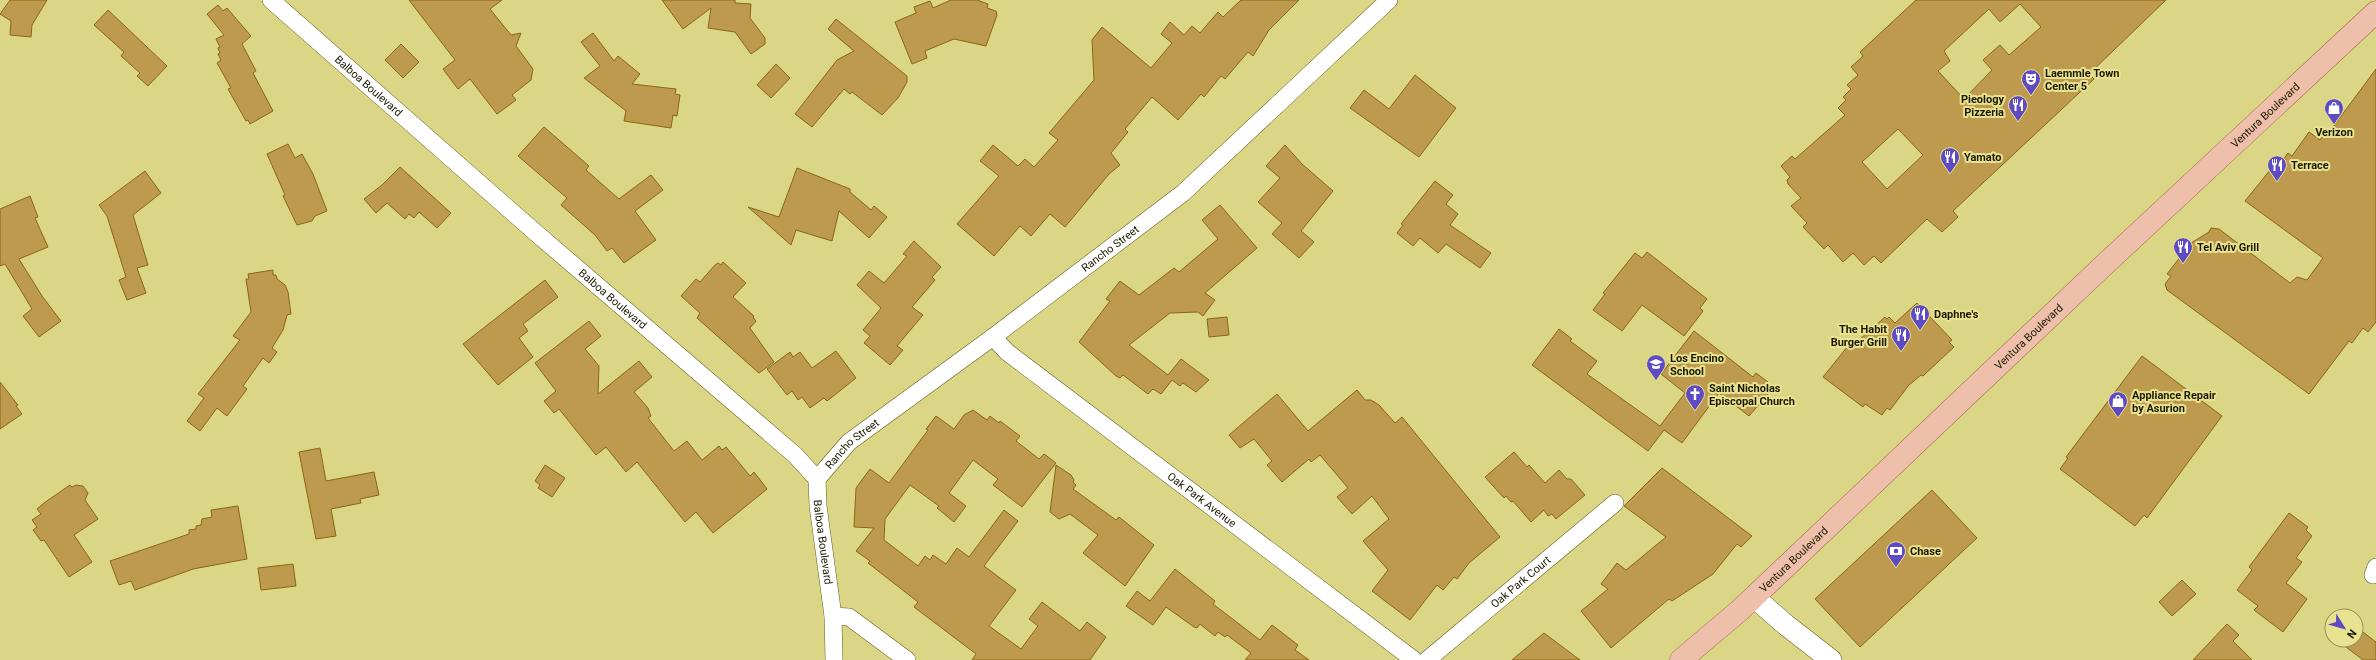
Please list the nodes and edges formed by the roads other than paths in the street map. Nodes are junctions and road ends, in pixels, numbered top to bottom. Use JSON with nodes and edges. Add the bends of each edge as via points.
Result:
{"nodes":[{"id":1,"x":271,"y":0,"type":"edge"},
{"id":2,"x":1390,"y":0,"type":"edge"},
{"id":3,"x":2376,"y":12,"type":"edge"},
{"id":4,"x":993,"y":337,"type":"junction"},
{"id":5,"x":817,"y":478,"type":"junction"},
{"id":6,"x":1615,"y":503,"type":"dead end"},
{"id":7,"x":1754,"y":597,"type":"junction"},
{"id":8,"x":833,"y":616,"type":"junction"},
{"id":9,"x":834,"y":660,"type":"edge"},
{"id":10,"x":907,"y":660,"type":"edge"},
{"id":11,"x":1414,"y":660,"type":"edge"},
{"id":12,"x":1427,"y":660,"type":"edge"},
{"id":13,"x":1681,"y":660,"type":"edge"},
{"id":14,"x":1831,"y":660,"type":"edge"}],
"edges":[{"from":1,"to":5,"type":"street","name":"Balboa Boulevard","via":[[536,233],[795,455]]},
{"from":2,"to":4,"type":"street","name":"Rancho Street","via":[[1183,193]]},
{"from":3,"to":7,"type":"main road","name":"Ventura Boulevard"},
{"from":4,"to":5,"type":"street","name":"Rancho Street","via":[[849,442]]},
{"from":4,"to":11,"type":"street","name":"Oak Park Avenue","via":[[1007,352]]},
{"from":5,"to":8,"type":"street","name":"Balboa Boulevard","via":[[818,506]]},
{"from":6,"to":12,"type":"street","name":"Oak Park Court"},
{"from":7,"to":13,"type":"main road","name":"Ventura Boulevard"},
{"from":7,"to":14,"type":"street","via":[[1786,626]]},
{"from":8,"to":9,"type":"street","name":"Balboa Boulevard"},
{"from":8,"to":10,"type":"street","via":[[849,617]]}]}
